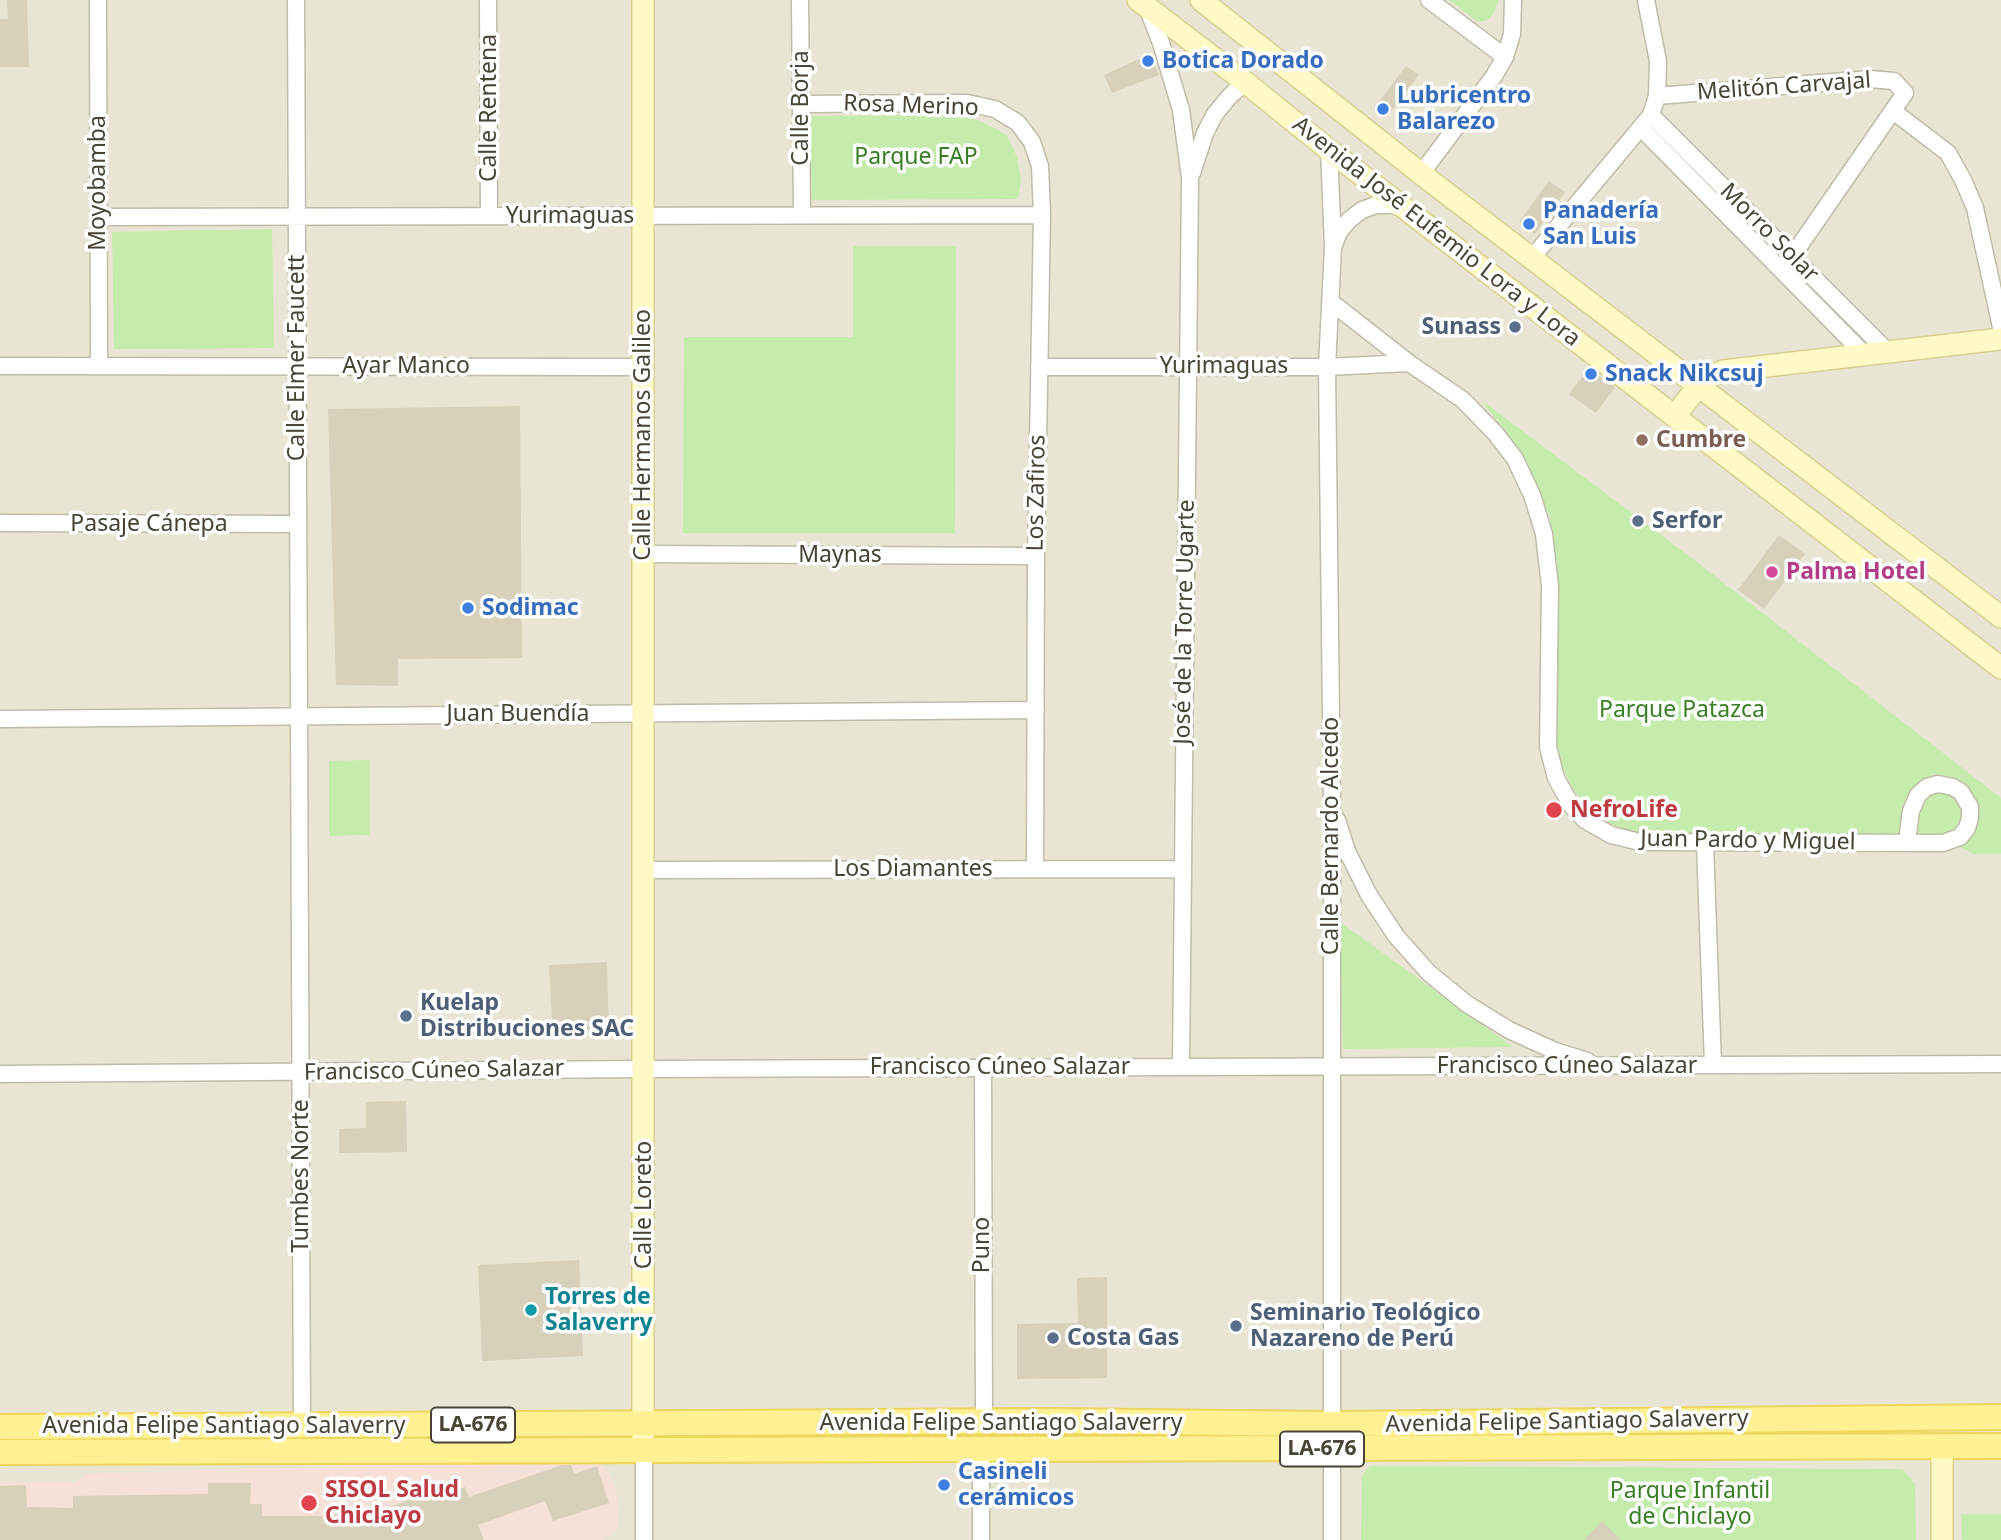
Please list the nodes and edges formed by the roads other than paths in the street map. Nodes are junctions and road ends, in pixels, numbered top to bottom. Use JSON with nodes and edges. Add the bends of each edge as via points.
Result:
{"nodes":[{"id":1,"x":98,"y":0,"type":"edge"},
{"id":2,"x":296,"y":0,"type":"edge"},
{"id":3,"x":488,"y":0,"type":"edge"},
{"id":4,"x":643,"y":0,"type":"edge"},
{"id":5,"x":800,"y":0,"type":"edge"},
{"id":6,"x":1201,"y":0,"type":"edge"},
{"id":7,"x":1429,"y":0,"type":"edge"},
{"id":8,"x":1513,"y":0,"type":"edge"},
{"id":9,"x":1646,"y":0,"type":"edge"},
{"id":10,"x":1143,"y":4,"type":"edge"},
{"id":11,"x":1505,"y":57,"type":"junction"},
{"id":12,"x":1245,"y":82,"type":"junction"},
{"id":13,"x":1657,"y":96,"type":"junction"},
{"id":14,"x":800,"y":104,"type":"junction"},
{"id":15,"x":1893,"y":111,"type":"junction"},
{"id":16,"x":1646,"y":121,"type":"junction"},
{"id":17,"x":1018,"y":123,"type":"joint"},
{"id":18,"x":1329,"y":150,"type":"junction"},
{"id":19,"x":1421,"y":174,"type":"junction"},
{"id":20,"x":1190,"y":178,"type":"junction"},
{"id":21,"x":1407,"y":210,"type":"junction"},
{"id":22,"x":802,"y":215,"type":"junction"},
{"id":23,"x":1042,"y":215,"type":"junction"},
{"id":24,"x":297,"y":216,"type":"junction"},
{"id":25,"x":489,"y":216,"type":"junction"},
{"id":26,"x":643,"y":216,"type":"junction"},
{"id":27,"x":98,"y":217,"type":"junction"},
{"id":28,"x":1333,"y":247,"type":"junction"},
{"id":29,"x":1792,"y":256,"type":"junction"},
{"id":30,"x":1531,"y":259,"type":"junction"},
{"id":31,"x":1782,"y":271,"type":"junction"},
{"id":32,"x":1331,"y":302,"type":"junction"},
{"id":33,"x":2001,"y":327,"type":"edge"},
{"id":34,"x":2001,"y":339,"type":"edge"},
{"id":35,"x":1887,"y":351,"type":"junction"},
{"id":36,"x":1864,"y":354,"type":"junction"},
{"id":37,"x":1409,"y":363,"type":"junction"},
{"id":38,"x":0,"y":366,"type":"edge"},
{"id":39,"x":99,"y":366,"type":"junction"},
{"id":40,"x":298,"y":366,"type":"junction"},
{"id":41,"x":1188,"y":366,"type":"junction"},
{"id":42,"x":643,"y":367,"type":"junction"},
{"id":43,"x":1039,"y":367,"type":"junction"},
{"id":44,"x":1327,"y":367,"type":"junction"},
{"id":45,"x":1699,"y":385,"type":"junction"},
{"id":46,"x":1675,"y":416,"type":"junction"},
{"id":47,"x":0,"y":523,"type":"edge"},
{"id":48,"x":298,"y":524,"type":"junction"},
{"id":49,"x":643,"y":554,"type":"junction"},
{"id":50,"x":1036,"y":556,"type":"junction"},
{"id":51,"x":2001,"y":617,"type":"edge"},
{"id":52,"x":2001,"y":668,"type":"edge"},
{"id":53,"x":1036,"y":710,"type":"junction"},
{"id":54,"x":643,"y":713,"type":"junction"},
{"id":55,"x":298,"y":716,"type":"junction"},
{"id":56,"x":0,"y":719,"type":"edge"},
{"id":57,"x":1332,"y":804,"type":"junction"},
{"id":58,"x":1907,"y":841,"type":"junction"},
{"id":59,"x":1705,"y":844,"type":"junction"},
{"id":60,"x":1035,"y":869,"type":"junction"},
{"id":61,"x":1183,"y":869,"type":"junction"},
{"id":62,"x":643,"y":870,"type":"junction"},
{"id":63,"x":2001,"y":1064,"type":"edge"},
{"id":64,"x":1713,"y":1065,"type":"junction"},
{"id":65,"x":1181,"y":1066,"type":"junction"},
{"id":66,"x":1332,"y":1066,"type":"junction"},
{"id":67,"x":1602,"y":1066,"type":"junction"},
{"id":68,"x":983,"y":1068,"type":"junction"},
{"id":69,"x":644,"y":1069,"type":"junction"},
{"id":70,"x":300,"y":1073,"type":"junction"},
{"id":71,"x":0,"y":1074,"type":"edge"},
{"id":72,"x":2001,"y":1417,"type":"edge"},
{"id":73,"x":984,"y":1423,"type":"junction"},
{"id":74,"x":643,"y":1424,"type":"junction"},
{"id":75,"x":1333,"y":1424,"type":"junction"},
{"id":76,"x":302,"y":1426,"type":"junction"},
{"id":77,"x":0,"y":1427,"type":"edge"},
{"id":78,"x":1942,"y":1446,"type":"junction"},
{"id":79,"x":2001,"y":1446,"type":"edge"},
{"id":80,"x":644,"y":1449,"type":"junction"},
{"id":81,"x":1333,"y":1449,"type":"junction"},
{"id":82,"x":981,"y":1450,"type":"junction"},
{"id":83,"x":0,"y":1452,"type":"edge"},
{"id":84,"x":644,"y":1540,"type":"edge"},
{"id":85,"x":981,"y":1540,"type":"edge"},
{"id":86,"x":1332,"y":1540,"type":"edge"},
{"id":87,"x":1942,"y":1540,"type":"edge"}],
"edges":[{"from":1,"to":27,"type":"street","name":"Moyobamba"},
{"from":2,"to":24,"type":"street","name":"Calle Elmer Faucett"},
{"from":3,"to":25,"type":"street","name":"Calle Rentena"},
{"from":4,"to":26,"type":"main road","name":"Calle Hermanos Galileo"},
{"from":5,"to":14,"type":"street","name":"Calle Borja"},
{"from":6,"to":19,"type":"main road","name":"Avenida José Eufemio Lora y Lora"},
{"from":7,"to":11,"type":"street"},
{"from":8,"to":11,"type":"street","via":[[1512,34]]},
{"from":9,"to":13,"type":"street","via":[[1658,61]]},
{"from":10,"to":12,"type":"main road","name":"Avenida José Eufemio Lora y Lora"},
{"from":10,"to":20,"type":"street","name":"José de la Torre Ugarte","via":[[1161,43],[1181,110]]},
{"from":11,"to":19,"type":"street"},
{"from":12,"to":18,"type":"main road","name":"Avenida José Eufemio Lora y Lora"},
{"from":12,"to":20,"type":"street","name":"José de la Torre Ugarte","via":[[1215,114]]},
{"from":13,"to":15,"type":"street","name":"Melitón Carvajal","via":[[1870,79],[1894,81],[1905,93]]},
{"from":13,"to":16,"type":"street"},
{"from":14,"to":17,"type":"street","name":"Rosa Merino","via":[[967,103],[995,109]]},
{"from":14,"to":22,"type":"street","name":"Calle Borja"},
{"from":15,"to":29,"type":"street"},
{"from":15,"to":33,"type":"street","name":"Melitón Carvajal","via":[[1948,153],[1963,180],[1975,208]]},
{"from":16,"to":29,"type":"street","name":"Morro Solar"},
{"from":16,"to":30,"type":"street"},
{"from":16,"to":31,"type":"street","name":"Morro Solar"},
{"from":17,"to":23,"type":"street","name":"Los Zafiros","via":[[1032,142],[1040,166]]},
{"from":18,"to":21,"type":"main road","name":"Avenida José Eufemio Lora y Lora"},
{"from":18,"to":28,"type":"street","name":"Calle Bernardo Alcedo"},
{"from":19,"to":30,"type":"main road","name":"Avenida José Eufemio Lora y Lora"},
{"from":20,"to":41,"type":"street","name":"José de la Torre Ugarte"},
{"from":21,"to":28,"type":"street","via":[[1384,205],[1362,210],[1339,232]]},
{"from":21,"to":46,"type":"main road","name":"Avenida José Eufemio Lora y Lora"},
{"from":22,"to":23,"type":"street","name":"Yurimaguas"},
{"from":22,"to":26,"type":"street","name":"Yurimaguas"},
{"from":23,"to":43,"type":"street","name":"Los Zafiros"},
{"from":24,"to":25,"type":"street","name":"Yurimaguas"},
{"from":24,"to":27,"type":"street","name":"Yurimaguas"},
{"from":24,"to":40,"type":"street","name":"Calle Elmer Faucett"},
{"from":25,"to":26,"type":"street","name":"Yurimaguas"},
{"from":26,"to":42,"type":"main road","name":"Calle Hermanos Galileo"},
{"from":27,"to":39,"type":"street","name":"Moyobamba"},
{"from":28,"to":32,"type":"street","name":"Calle Bernardo Alcedo"},
{"from":29,"to":31,"type":"street"},
{"from":29,"to":35,"type":"street","name":"Morro Solar"},
{"from":30,"to":45,"type":"main road","name":"Avenida José Eufemio Lora y Lora"},
{"from":31,"to":36,"type":"street","name":"Morro Solar"},
{"from":32,"to":37,"type":"street","name":"Juan Pardo y Miguel"},
{"from":32,"to":44,"type":"street","name":"Calle Bernardo Alcedo"},
{"from":34,"to":35,"type":"main road"},
{"from":35,"to":36,"type":"main road"},
{"from":36,"to":45,"type":"main road","via":[[1723,371]]},
{"from":37,"to":44,"type":"street","name":"Yurimaguas"},
{"from":37,"to":59,"type":"street","name":"Juan Pardo y Miguel","via":[[1463,400],[1496,434],[1515,459],[1532,495],[1544,534],[1550,586],[1548,747],[1556,778],[1571,805],[1585,820],[1611,835],[1640,842]]},
{"from":38,"to":39,"type":"street","name":"Ayar Manco"},
{"from":39,"to":40,"type":"street","name":"Ayar Manco"},
{"from":40,"to":42,"type":"street","name":"Ayar Manco"},
{"from":40,"to":48,"type":"street","name":"Calle Elmer Faucett"},
{"from":41,"to":43,"type":"street","name":"Yurimaguas"},
{"from":41,"to":44,"type":"street","name":"Yurimaguas"},
{"from":41,"to":61,"type":"street","name":"José de la Torre Ugarte"},
{"from":42,"to":49,"type":"main road","name":"Calle Hermanos Galileo"},
{"from":43,"to":50,"type":"street","name":"Los Zafiros"},
{"from":44,"to":57,"type":"street","name":"Calle Bernardo Alcedo"},
{"from":45,"to":46,"type":"main road"},
{"from":45,"to":51,"type":"main road","name":"Avenida José Eufemio Lora y Lora"},
{"from":46,"to":52,"type":"main road","name":"Avenida José Eufemio Lora y Lora"},
{"from":47,"to":48,"type":"street","name":"Pasaje Cánepa"},
{"from":48,"to":55,"type":"street","name":"Calle Elmer Faucett"},
{"from":49,"to":50,"type":"street","name":"Maynas"},
{"from":49,"to":54,"type":"main road","name":"Calle Hermanos Galileo"},
{"from":50,"to":53,"type":"street","name":"Los Zafiros"},
{"from":53,"to":54,"type":"street","name":"Juan Buendía"},
{"from":53,"to":60,"type":"street","name":"Los Zafiros"},
{"from":54,"to":55,"type":"street","name":"Juan Buendía"},
{"from":54,"to":62,"type":"main road","name":"Calle Hermanos Galileo"},
{"from":55,"to":56,"type":"street","name":"Juan Buendía"},
{"from":55,"to":70,"type":"street","name":"Tumbes Norte"},
{"from":57,"to":66,"type":"street","name":"Calle Bernardo Alcedo"},
{"from":57,"to":67,"type":"street","via":[[1347,851],[1369,895],[1396,936],[1429,973],[1509,1030]]},
{"from":58,"to":58,"type":"street","name":"Juan Pardo y Miguel","via":[[1911,811],[1919,795],[1938,784],[1961,792],[1970,807],[1970,818],[1960,836],[1943,843]]},
{"from":58,"to":59,"type":"street","name":"Juan Pardo y Miguel"},
{"from":59,"to":64,"type":"street"},
{"from":60,"to":61,"type":"street","name":"Los Diamantes"},
{"from":60,"to":62,"type":"street","name":"Los Diamantes"},
{"from":61,"to":65,"type":"street","name":"José de la Torre Ugarte"},
{"from":62,"to":69,"type":"main road","name":"Calle Loreto"},
{"from":63,"to":64,"type":"street","name":"Francisco Cúneo Salazar"},
{"from":64,"to":67,"type":"street","name":"Francisco Cúneo Salazar"},
{"from":65,"to":66,"type":"street","name":"Francisco Cúneo Salazar"},
{"from":65,"to":68,"type":"street","name":"Francisco Cúneo Salazar"},
{"from":66,"to":67,"type":"street","name":"Francisco Cúneo Salazar"},
{"from":66,"to":75,"type":"street","name":"Calle Bernardo Alcedo"},
{"from":68,"to":69,"type":"street","name":"Francisco Cúneo Salazar"},
{"from":68,"to":73,"type":"street","name":"Puno"},
{"from":69,"to":70,"type":"street","name":"Francisco Cúneo Salazar"},
{"from":69,"to":74,"type":"main road","name":"Calle Loreto"},
{"from":70,"to":71,"type":"street","name":"Francisco Cúneo Salazar"},
{"from":70,"to":76,"type":"street","name":"Tumbes Norte"},
{"from":72,"to":75,"type":"main road","name":"Avenida Felipe Santiago Salaverry","number":"LA-676"},
{"from":73,"to":74,"type":"main road","name":"Avenida Felipe Santiago Salaverry","number":"LA-676"},
{"from":73,"to":75,"type":"main road","name":"Avenida Felipe Santiago Salaverry","number":"LA-676"},
{"from":74,"to":76,"type":"main road","name":"Avenida Felipe Santiago Salaverry","number":"LA-676"},
{"from":74,"to":80,"type":"main road","name":"Calle Loreto"},
{"from":75,"to":81,"type":"street","name":"Calle Bernardo Alcedo"},
{"from":76,"to":77,"type":"main road","name":"Avenida Felipe Santiago Salaverry","number":"LA-676"},
{"from":78,"to":79,"type":"main road","name":"Avenida Felipe Santiago Salaverry","number":"LA-676"},
{"from":78,"to":81,"type":"main road","name":"Avenida Felipe Santiago Salaverry","number":"LA-676"},
{"from":78,"to":87,"type":"main road"},
{"from":80,"to":82,"type":"main road","name":"Avenida Felipe Santiago Salaverry","number":"LA-676"},
{"from":80,"to":83,"type":"main road","name":"Avenida Felipe Santiago Salaverry","number":"LA-676"},
{"from":80,"to":84,"type":"street","name":"Calle Loreto"},
{"from":81,"to":82,"type":"main road","name":"Avenida Felipe Santiago Salaverry","number":"LA-676"},
{"from":81,"to":86,"type":"street","name":"Calle Bernardo Alcedo"},
{"from":82,"to":85,"type":"street"}]}
